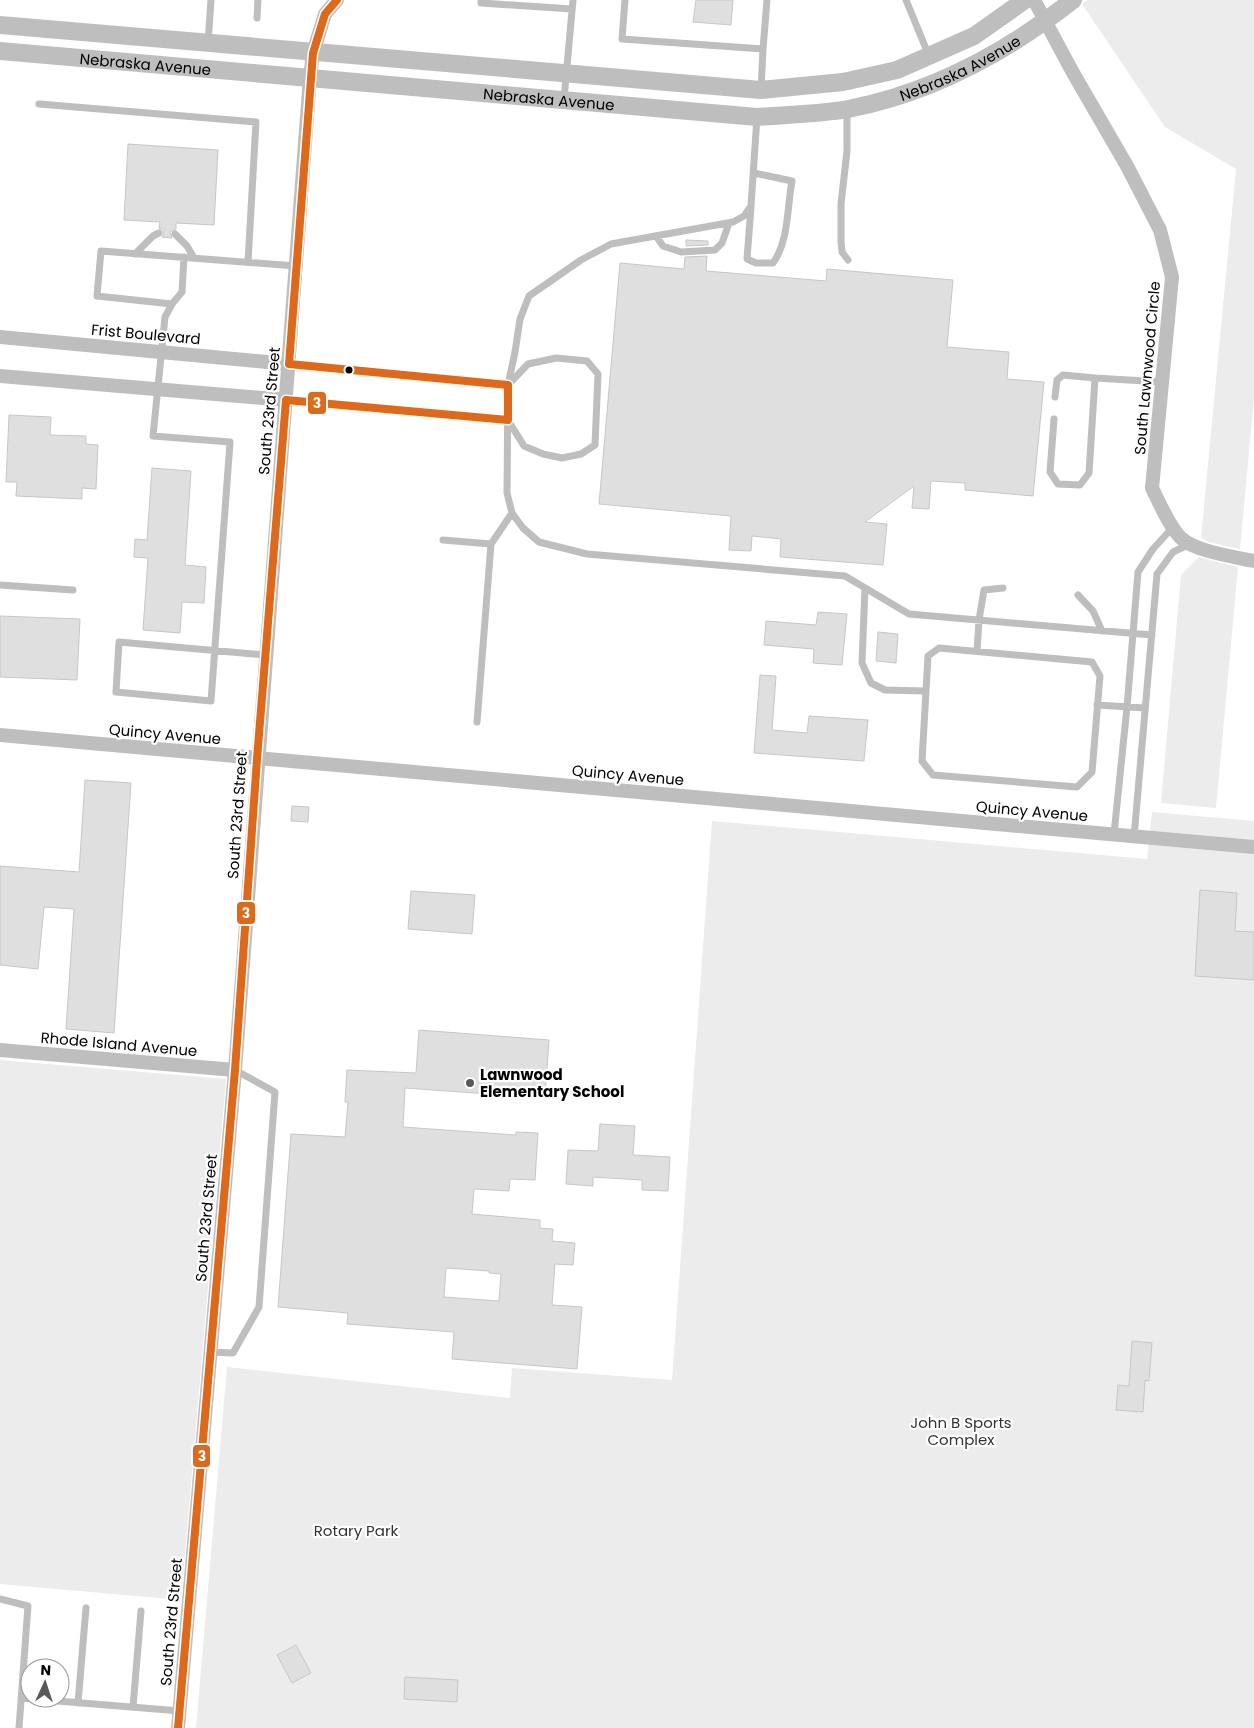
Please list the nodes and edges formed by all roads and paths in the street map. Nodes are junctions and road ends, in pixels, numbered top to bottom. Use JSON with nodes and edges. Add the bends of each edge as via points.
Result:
{"nodes":[{"id":1,"x":211,"y":0,"type":"edge"},
{"id":2,"x":258,"y":0,"type":"edge"},
{"id":3,"x":337,"y":0,"type":"edge"},
{"id":4,"x":481,"y":0,"type":"edge"},
{"id":5,"x":573,"y":0,"type":"edge"},
{"id":6,"x":625,"y":0,"type":"edge"},
{"id":7,"x":766,"y":0,"type":"edge"},
{"id":8,"x":906,"y":0,"type":"edge"},
{"id":9,"x":1025,"y":0,"type":"edge"},
{"id":10,"x":1034,"y":0,"type":"edge"},
{"id":11,"x":1073,"y":0,"type":"edge"},
{"id":12,"x":572,"y":9,"type":"junction"},
{"id":13,"x":257,"y":18,"type":"dead end"},
{"id":14,"x":1045,"y":22,"type":"junction"},
{"id":15,"x":0,"y":25,"type":"edge"},
{"id":16,"x":208,"y":44,"type":"junction"},
{"id":17,"x":763,"y":49,"type":"junction"},
{"id":18,"x":0,"y":51,"type":"edge"},
{"id":19,"x":313,"y":53,"type":"junction"},
{"id":20,"x":930,"y":57,"type":"junction"},
{"id":21,"x":567,"y":74,"type":"junction"},
{"id":22,"x":310,"y":77,"type":"junction"},
{"id":23,"x":941,"y":81,"type":"junction"},
{"id":24,"x":842,"y":82,"type":"junction"},
{"id":25,"x":761,"y":90,"type":"junction"},
{"id":26,"x":564,"y":100,"type":"junction"},
{"id":27,"x":39,"y":104,"type":"dead end"},
{"id":28,"x":847,"y":109,"type":"junction"},
{"id":29,"x":757,"y":117,"type":"junction"},
{"id":30,"x":754,"y":174,"type":"junction"},
{"id":31,"x":751,"y":206,"type":"junction"},
{"id":32,"x":729,"y":223,"type":"junction"},
{"id":33,"x":159,"y":233,"type":"dead end"},
{"id":34,"x":175,"y":234,"type":"dead end"},
{"id":35,"x":656,"y":236,"type":"junction"},
{"id":36,"x":135,"y":254,"type":"junction"},
{"id":37,"x":184,"y":257,"type":"junction"},
{"id":38,"x":194,"y":258,"type":"junction"},
{"id":39,"x":848,"y":260,"type":"dead end"},
{"id":40,"x":248,"y":262,"type":"junction"},
{"id":41,"x":296,"y":266,"type":"junction"},
{"id":42,"x":172,"y":304,"type":"junction"},
{"id":43,"x":0,"y":338,"type":"edge"},
{"id":44,"x":162,"y":352,"type":"junction"},
{"id":45,"x":289,"y":364,"type":"junction"},
{"id":46,"x":0,"y":376,"type":"edge"},
{"id":47,"x":1095,"y":378,"type":"junction"},
{"id":48,"x":1162,"y":382,"type":"junction"},
{"id":49,"x":508,"y":385,"type":"junction"},
{"id":50,"x":159,"y":390,"type":"junction"},
{"id":51,"x":1055,"y":397,"type":"dead end"},
{"id":52,"x":286,"y":400,"type":"junction"},
{"id":53,"x":1054,"y":419,"type":"dead end"},
{"id":54,"x":508,"y":420,"type":"junction"},
{"id":55,"x":512,"y":513,"type":"junction"},
{"id":56,"x":1173,"y":526,"type":"junction"},
{"id":57,"x":443,"y":540,"type":"dead end"},
{"id":58,"x":1191,"y":543,"type":"junction"},
{"id":59,"x":491,"y":544,"type":"junction"},
{"id":60,"x":1254,"y":561,"type":"edge"},
{"id":61,"x":0,"y":585,"type":"edge"},
{"id":62,"x":866,"y":588,"type":"junction"},
{"id":63,"x":1003,"y":588,"type":"dead end"},
{"id":64,"x":73,"y":590,"type":"dead end"},
{"id":65,"x":1078,"y":595,"type":"dead end"},
{"id":66,"x":979,"y":620,"type":"junction"},
{"id":67,"x":1102,"y":630,"type":"junction"},
{"id":68,"x":1133,"y":634,"type":"junction"},
{"id":69,"x":1152,"y":635,"type":"junction"},
{"id":70,"x":214,"y":651,"type":"junction"},
{"id":71,"x":978,"y":651,"type":"junction"},
{"id":72,"x":265,"y":655,"type":"junction"},
{"id":73,"x":925,"y":691,"type":"junction"},
{"id":74,"x":1097,"y":704,"type":"junction"},
{"id":75,"x":1127,"y":707,"type":"junction"},
{"id":76,"x":1145,"y":708,"type":"junction"},
{"id":77,"x":477,"y":722,"type":"dead end"},
{"id":78,"x":0,"y":735,"type":"edge"},
{"id":79,"x":257,"y":759,"type":"junction"},
{"id":80,"x":1114,"y":834,"type":"junction"},
{"id":81,"x":1134,"y":837,"type":"junction"},
{"id":82,"x":1254,"y":847,"type":"edge"},
{"id":83,"x":0,"y":1050,"type":"edge"},
{"id":84,"x":235,"y":1070,"type":"junction"},
{"id":85,"x":210,"y":1352,"type":"junction"},
{"id":86,"x":0,"y":1598,"type":"edge"},
{"id":87,"x":86,"y":1608,"type":"dead end"},
{"id":88,"x":141,"y":1611,"type":"dead end"},
{"id":89,"x":24,"y":1658,"type":"edge"},
{"id":90,"x":70,"y":1701,"type":"edge"},
{"id":91,"x":78,"y":1702,"type":"junction"},
{"id":92,"x":133,"y":1707,"type":"junction"},
{"id":93,"x":20,"y":1708,"type":"edge"},
{"id":94,"x":180,"y":1711,"type":"junction"},
{"id":95,"x":19,"y":1728,"type":"edge"},
{"id":96,"x":178,"y":1728,"type":"edge"}],
"edges":[{"from":1,"to":16,"type":"lane"},
{"from":2,"to":13,"type":"lane"},
{"from":3,"to":19,"type":"street","name":"South 23rd Street","via":[[325,14]]},
{"from":4,"to":12,"type":"lane","via":[[481,3]]},
{"from":5,"to":12,"type":"lane"},
{"from":6,"to":17,"type":"lane","via":[[622,39]]},
{"from":7,"to":17,"type":"lane"},
{"from":8,"to":20,"type":"lane"},
{"from":9,"to":20,"type":"street","name":"Nebraska Avenue","via":[[974,36]]},
{"from":10,"to":14,"type":"street","name":"South Lawnwood Circle"},
{"from":11,"to":14,"type":"street","name":"Nebraska Avenue"},
{"from":12,"to":21,"type":"lane"},
{"from":14,"to":23,"type":"street","name":"Nebraska Avenue"},
{"from":14,"to":48,"type":"street","name":"South Lawnwood Circle","via":[[1160,230],[1172,277]]},
{"from":15,"to":16,"type":"street","name":"Nebraska Avenue"},
{"from":16,"to":19,"type":"street","name":"Nebraska Avenue"},
{"from":17,"to":25,"type":"lane"},
{"from":18,"to":22,"type":"street","name":"Nebraska Avenue"},
{"from":19,"to":21,"type":"street","name":"Nebraska Avenue"},
{"from":19,"to":22,"type":"street","name":"South 23rd Street"},
{"from":20,"to":23,"type":"street"},
{"from":20,"to":24,"type":"street","name":"Nebraska Avenue","via":[[897,70]]},
{"from":21,"to":25,"type":"street","name":"Nebraska Avenue"},
{"from":21,"to":26,"type":"lane"},
{"from":22,"to":26,"type":"street","name":"Nebraska Avenue"},
{"from":22,"to":41,"type":"street","name":"South 23rd Street"},
{"from":23,"to":28,"type":"street","name":"Nebraska Avenue"},
{"from":24,"to":25,"type":"street","name":"Nebraska Avenue"},
{"from":24,"to":28,"type":"street"},
{"from":25,"to":29,"type":"street"},
{"from":26,"to":29,"type":"street","name":"Nebraska Avenue"},
{"from":27,"to":40,"type":"lane","via":[[256,122]]},
{"from":28,"to":29,"type":"street","name":"Nebraska Avenue"},
{"from":28,"to":39,"type":"lane","via":[[841,241],[842,252]]},
{"from":29,"to":30,"type":"lane"},
{"from":30,"to":31,"type":"lane"},
{"from":30,"to":31,"type":"lane","via":[[792,181],[784,240],[773,263],[756,263],[747,259]]},
{"from":31,"to":32,"type":"lane","via":[[744,216]]},
{"from":32,"to":35,"type":"lane"},
{"from":32,"to":35,"type":"lane","via":[[722,243],[715,250],[681,252],[663,246]]},
{"from":33,"to":36,"type":"lane"},
{"from":34,"to":38,"type":"lane"},
{"from":35,"to":49,"type":"lane","via":[[611,244],[598,250],[530,296],[520,319]]},
{"from":36,"to":37,"type":"lane"},
{"from":36,"to":42,"type":"lane","via":[[101,251],[97,296]]},
{"from":37,"to":38,"type":"lane"},
{"from":37,"to":42,"type":"lane","via":[[182,292]]},
{"from":38,"to":40,"type":"lane"},
{"from":40,"to":41,"type":"lane"},
{"from":41,"to":45,"type":"street","name":"South 23rd Street"},
{"from":42,"to":44,"type":"lane","via":[[165,317]]},
{"from":43,"to":44,"type":"street","name":"Frist Boulevard"},
{"from":44,"to":45,"type":"street","name":"Frist Boulevard"},
{"from":44,"to":50,"type":"lane"},
{"from":45,"to":49,"type":"lane"},
{"from":45,"to":52,"type":"street","name":"South 23rd Street"},
{"from":46,"to":50,"type":"street"},
{"from":47,"to":48,"type":"lane"},
{"from":47,"to":51,"type":"lane","via":[[1063,375],[1057,380]]},
{"from":47,"to":53,"type":"lane","via":[[1089,473],[1080,485],[1058,484],[1050,472]]},
{"from":48,"to":56,"type":"street","name":"South Lawnwood Circle","via":[[1152,488]]},
{"from":49,"to":54,"type":"lane"},
{"from":49,"to":54,"type":"lane","via":[[528,364],[556,358],[587,360],[598,374],[595,445],[581,454],[562,458],[524,446]]},
{"from":50,"to":52,"type":"street"},
{"from":50,"to":70,"type":"lane","via":[[153,436],[230,442]]},
{"from":52,"to":54,"type":"lane"},
{"from":52,"to":72,"type":"street","name":"South 23rd Street"},
{"from":54,"to":55,"type":"lane","via":[[507,494]]},
{"from":55,"to":59,"type":"lane"},
{"from":55,"to":62,"type":"lane","via":[[539,542],[586,554],[845,576]]},
{"from":56,"to":58,"type":"street","name":"South Lawnwood Circle","via":[[1181,539]]},
{"from":56,"to":68,"type":"lane","via":[[1152,549],[1138,572]]},
{"from":57,"to":59,"type":"lane"},
{"from":58,"to":60,"type":"street","name":"South Lawnwood Circle","via":[[1206,550]]},
{"from":58,"to":69,"type":"lane","via":[[1173,552],[1157,574]]},
{"from":59,"to":77,"type":"lane"},
{"from":61,"to":64,"type":"lane"},
{"from":62,"to":66,"type":"lane","via":[[909,614]]},
{"from":62,"to":73,"type":"lane","via":[[862,663],[871,683],[885,690]]},
{"from":63,"to":66,"type":"lane","via":[[984,590]]},
{"from":65,"to":67,"type":"lane","via":[[1093,612]]},
{"from":66,"to":67,"type":"lane"},
{"from":66,"to":71,"type":"lane"},
{"from":67,"to":68,"type":"lane"},
{"from":68,"to":69,"type":"lane"},
{"from":68,"to":75,"type":"lane"},
{"from":69,"to":76,"type":"lane"},
{"from":70,"to":70,"type":"lane","via":[[211,701],[116,692],[119,642]]},
{"from":70,"to":72,"type":"lane"},
{"from":71,"to":73,"type":"lane","via":[[939,648],[928,656]]},
{"from":71,"to":74,"type":"lane","via":[[1092,662],[1100,676]]},
{"from":72,"to":79,"type":"street","name":"South 23rd Street"},
{"from":73,"to":74,"type":"lane","via":[[922,761],[933,775],[1077,787],[1092,772]]},
{"from":74,"to":75,"type":"lane"},
{"from":75,"to":76,"type":"lane"},
{"from":75,"to":80,"type":"lane"},
{"from":76,"to":81,"type":"lane"},
{"from":78,"to":79,"type":"street","name":"Quincy Avenue"},
{"from":79,"to":80,"type":"street","name":"Quincy Avenue"},
{"from":79,"to":84,"type":"street","name":"South 23rd Street"},
{"from":80,"to":81,"type":"street","name":"Quincy Avenue"},
{"from":81,"to":82,"type":"street","name":"Quincy Avenue"},
{"from":83,"to":84,"type":"street","name":"Rhode Island Avenue"},
{"from":84,"to":85,"type":"street","name":"South 23rd Street"},
{"from":84,"to":85,"type":"lane","via":[[276,1092],[259,1307],[233,1353]]},
{"from":85,"to":94,"type":"street","name":"South 23rd Street"},
{"from":86,"to":89,"type":"lane","via":[[28,1606]]},
{"from":87,"to":91,"type":"lane"},
{"from":88,"to":92,"type":"lane"},
{"from":90,"to":91,"type":"lane"},
{"from":91,"to":92,"type":"lane"},
{"from":92,"to":94,"type":"lane"},
{"from":93,"to":95,"type":"lane"},
{"from":94,"to":96,"type":"street","name":"South 23rd Street"}]}
